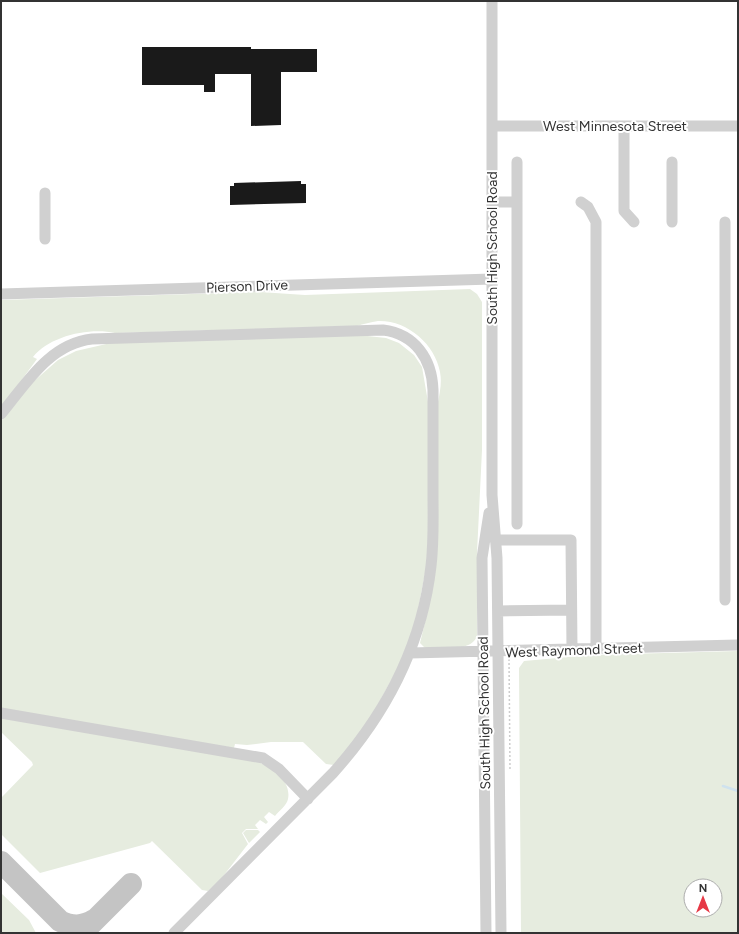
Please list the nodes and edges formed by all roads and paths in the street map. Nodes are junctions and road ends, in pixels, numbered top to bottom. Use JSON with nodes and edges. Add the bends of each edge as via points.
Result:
{"nodes":[{"id":1,"x":492,"y":1,"type":"edge"},
{"id":2,"x":493,"y":126,"type":"junction"},
{"id":3,"x":624,"y":126,"type":"junction"},
{"id":4,"x":738,"y":126,"type":"edge"},
{"id":5,"x":516,"y":162,"type":"dead end"},
{"id":6,"x":672,"y":162,"type":"dead end"},
{"id":7,"x":44,"y":193,"type":"dead end"},
{"id":8,"x":492,"y":202,"type":"junction"},
{"id":9,"x":517,"y":202,"type":"junction"},
{"id":10,"x":581,"y":202,"type":"dead end"},
{"id":11,"x":634,"y":222,"type":"dead end"},
{"id":12,"x":672,"y":222,"type":"dead end"},
{"id":13,"x":725,"y":222,"type":"dead end"},
{"id":14,"x":44,"y":239,"type":"dead end"},
{"id":15,"x":492,"y":279,"type":"junction"},
{"id":16,"x":1,"y":294,"type":"edge"},
{"id":17,"x":1,"y":414,"type":"edge"},
{"id":18,"x":492,"y":495,"type":"junction"},
{"id":19,"x":517,"y":524,"type":"dead end"},
{"id":20,"x":495,"y":540,"type":"junction"},
{"id":21,"x":725,"y":600,"type":"dead end"},
{"id":22,"x":571,"y":610,"type":"junction"},
{"id":23,"x":498,"y":611,"type":"junction"},
{"id":24,"x":738,"y":645,"type":"edge"},
{"id":25,"x":596,"y":649,"type":"junction"},
{"id":26,"x":572,"y":650,"type":"junction"},
{"id":27,"x":483,"y":652,"type":"junction"},
{"id":28,"x":498,"y":652,"type":"junction"},
{"id":29,"x":410,"y":653,"type":"junction"},
{"id":30,"x":1,"y":712,"type":"edge"},
{"id":31,"x":308,"y":798,"type":"junction"},
{"id":32,"x":174,"y":933,"type":"edge"},
{"id":33,"x":486,"y":933,"type":"edge"},
{"id":34,"x":501,"y":933,"type":"edge"}],
"edges":[{"from":1,"to":2,"type":"street","name":"South High School Road"},
{"from":2,"to":3,"type":"street","name":"West Minnesota Street"},
{"from":2,"to":8,"type":"street","name":"South High School Road"},
{"from":3,"to":4,"type":"street","name":"West Minnesota Street"},
{"from":3,"to":11,"type":"street","via":[[624,211]]},
{"from":5,"to":9,"type":"street"},
{"from":6,"to":12,"type":"street"},
{"from":7,"to":14,"type":"street"},
{"from":8,"to":9,"type":"street"},
{"from":8,"to":15,"type":"street","name":"South High School Road"},
{"from":9,"to":19,"type":"street"},
{"from":10,"to":25,"type":"street","via":[[588,207],[596,222]]},
{"from":13,"to":21,"type":"street"},
{"from":15,"to":16,"type":"street","name":"Pierson Drive"},
{"from":15,"to":18,"type":"street","name":"South High School Road"},
{"from":17,"to":29,"type":"street","via":[[49,357],[65,347],[87,339],[370,329],[394,332],[406,338],[419,348],[428,362],[433,390],[433,552],[425,602]]},
{"from":18,"to":20,"type":"street","name":"South High School Road"},
{"from":18,"to":27,"type":"street","name":"South High School Road","via":[[482,558]]},
{"from":20,"to":22,"type":"street","via":[[571,540]]},
{"from":20,"to":23,"type":"street","name":"South High School Road"},
{"from":22,"to":23,"type":"street"},
{"from":22,"to":26,"type":"street"},
{"from":23,"to":28,"type":"street","name":"South High School Road"},
{"from":24,"to":25,"type":"street","name":"West Raymond Street"},
{"from":25,"to":26,"type":"street","name":"West Raymond Street"},
{"from":26,"to":28,"type":"street","name":"West Raymond Street"},
{"from":27,"to":28,"type":"street","name":"West Raymond Street"},
{"from":27,"to":29,"type":"street","name":"West Raymond Street"},
{"from":27,"to":33,"type":"street","name":"South High School Road"},
{"from":28,"to":34,"type":"street","name":"South High School Road"},
{"from":29,"to":31,"type":"street","via":[[391,695],[356,748]]},
{"from":30,"to":31,"type":"street","via":[[263,758],[279,769]]},
{"from":31,"to":32,"type":"street"}]}
